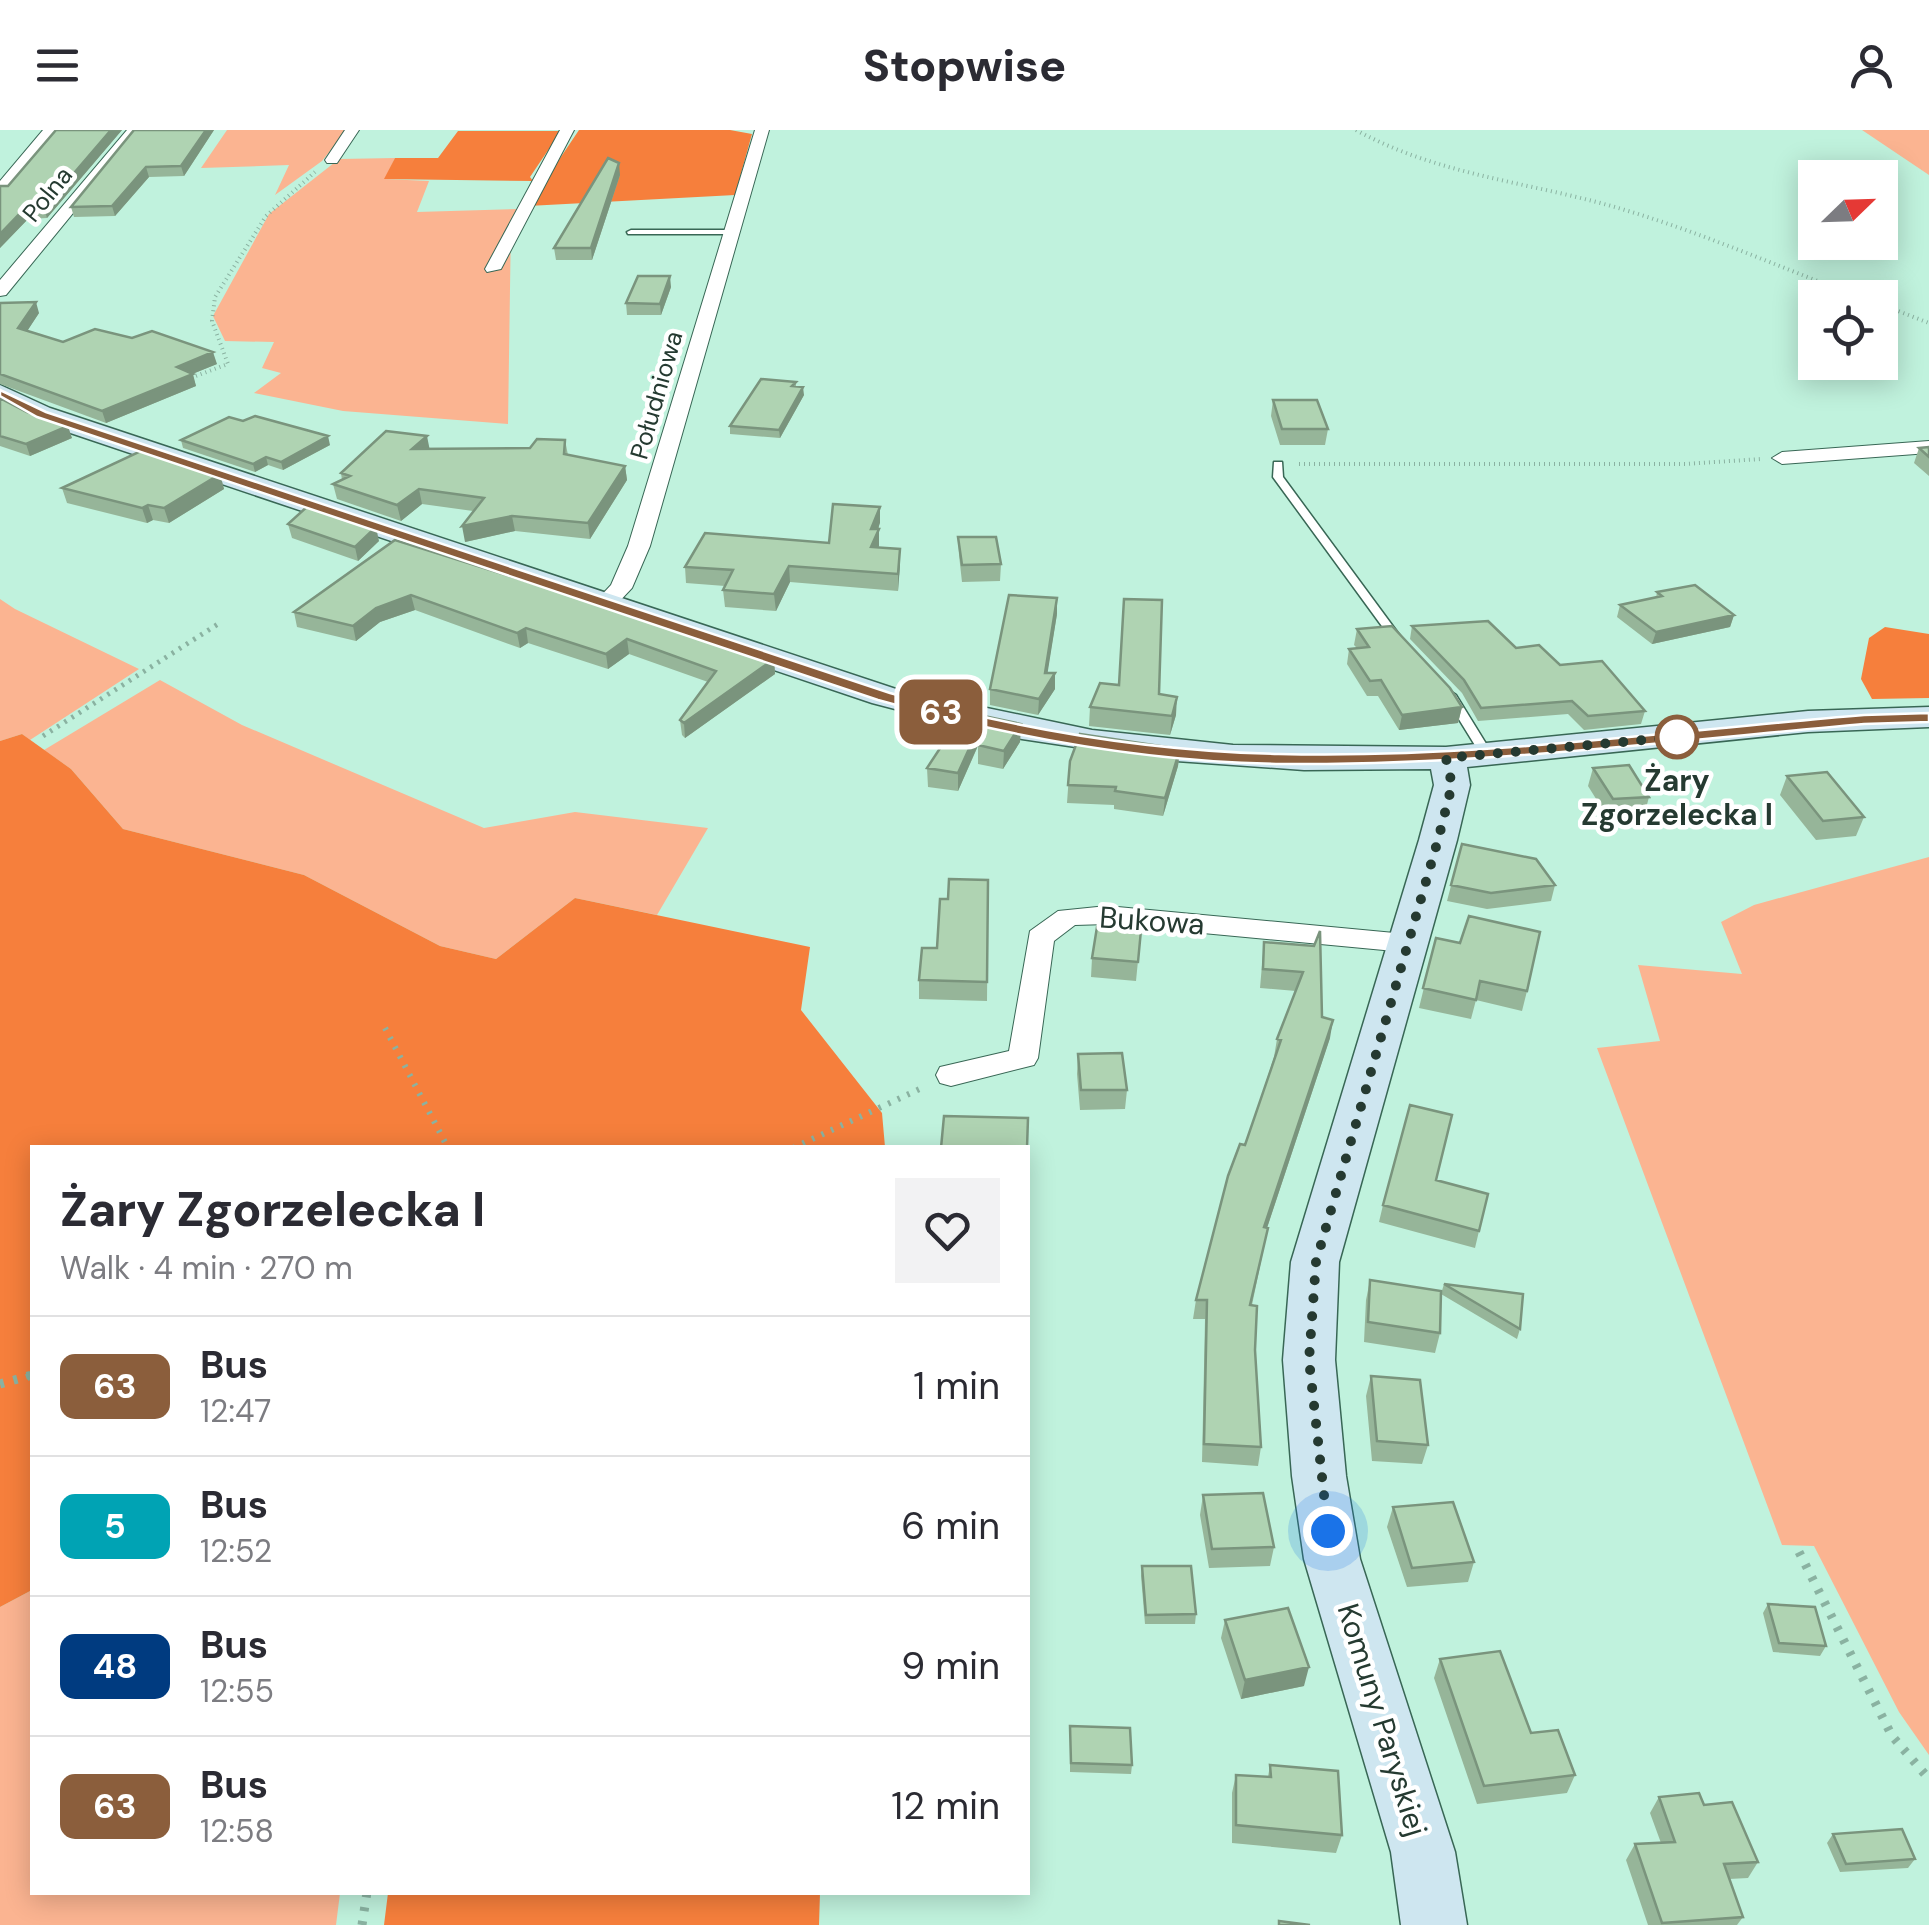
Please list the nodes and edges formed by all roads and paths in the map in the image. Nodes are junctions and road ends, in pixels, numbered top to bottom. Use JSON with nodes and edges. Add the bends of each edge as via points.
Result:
{"nodes":[{"id":1,"x":50,"y":130,"type":"edge"},
{"id":2,"x":134,"y":130,"type":"edge"},
{"id":3,"x":352,"y":130,"type":"edge"},
{"id":4,"x":567,"y":130,"type":"edge"},
{"id":5,"x":762,"y":130,"type":"edge"},
{"id":6,"x":1356,"y":130,"type":"edge"},
{"id":7,"x":332,"y":160,"type":"joint"},
{"id":8,"x":0,"y":192,"type":"edge"},
{"id":9,"x":631,"y":232,"type":"dead end"},
{"id":10,"x":729,"y":232,"type":"junction"},
{"id":11,"x":493,"y":269,"type":"dead end"},
{"id":12,"x":1813,"y":280,"type":"edge"},
{"id":13,"x":0,"y":291,"type":"edge"},
{"id":14,"x":1898,"y":311,"type":"edge"},
{"id":15,"x":1929,"y":323,"type":"edge"},
{"id":16,"x":196,"y":376,"type":"edge"},
{"id":17,"x":0,"y":393,"type":"edge"},
{"id":18,"x":1929,"y":447,"type":"edge"},
{"id":19,"x":1782,"y":458,"type":"joint"},
{"id":20,"x":1278,"y":464,"type":"joint"},
{"id":21,"x":607,"y":601,"type":"junction"},
{"id":22,"x":218,"y":624,"type":"dead end"},
{"id":23,"x":1411,"y":656,"type":"edge"},
{"id":24,"x":1444,"y":690,"type":"edge"},
{"id":25,"x":1929,"y":718,"type":"edge"},
{"id":26,"x":43,"y":736,"type":"dead end"},
{"id":27,"x":1467,"y":756,"type":"junction"},
{"id":28,"x":1405,"y":943,"type":"junction"},
{"id":29,"x":385,"y":1028,"type":"dead end"},
{"id":30,"x":951,"y":1075,"type":"joint"},
{"id":31,"x":446,"y":1145,"type":"edge"},
{"id":32,"x":800,"y":1145,"type":"edge"},
{"id":33,"x":30,"y":1376,"type":"edge"},
{"id":34,"x":0,"y":1384,"type":"edge"},
{"id":35,"x":1799,"y":1552,"type":"dead end"},
{"id":36,"x":1929,"y":1779,"type":"edge"},
{"id":37,"x":367,"y":1895,"type":"edge"},
{"id":38,"x":362,"y":1925,"type":"edge"},
{"id":39,"x":1434,"y":1925,"type":"edge"}],
"edges":[{"from":1,"to":8,"type":"street"},
{"from":2,"to":13,"type":"street","name":"Polna"},
{"from":3,"to":7,"type":"street"},
{"from":4,"to":11,"type":"street"},
{"from":5,"to":10,"type":"street","name":"Południowa"},
{"from":6,"to":12,"type":"path","via":[[1406,154],[1607,205]]},
{"from":7,"to":16,"type":"path","via":[[254,226],[211,308],[228,364]]},
{"from":9,"to":10,"type":"lane"},
{"from":10,"to":21,"type":"street","name":"Południowa","via":[[639,546],[621,588]]},
{"from":14,"to":15,"type":"path"},
{"from":17,"to":21,"type":"street","via":[[42,414]]},
{"from":18,"to":19,"type":"street"},
{"from":19,"to":20,"type":"path"},
{"from":20,"to":23,"type":"lane","via":[[1278,476],[1299,508]]},
{"from":21,"to":27,"type":"street","via":[[962,718],[1178,752],[1278,759]]},
{"from":22,"to":26,"type":"path"},
{"from":24,"to":27,"type":"lane","via":[[1454,699]]},
{"from":25,"to":27,"type":"street"},
{"from":27,"to":28,"type":"street","name":"Komuny Paryskiej","via":[[1452,785]]},
{"from":28,"to":30,"type":"street","name":"Bukowa","via":[[1108,915],[1068,917],[1040,937],[1023,1058]]},
{"from":28,"to":39,"type":"street","name":"Komuny Paryskiej","via":[[1316,1262],[1309,1360],[1332,1559],[1423,1852]]},
{"from":29,"to":31,"type":"path"},
{"from":30,"to":32,"type":"path"},
{"from":33,"to":34,"type":"path"},
{"from":35,"to":36,"type":"path","via":[[1892,1736]]},
{"from":37,"to":38,"type":"path"}]}
